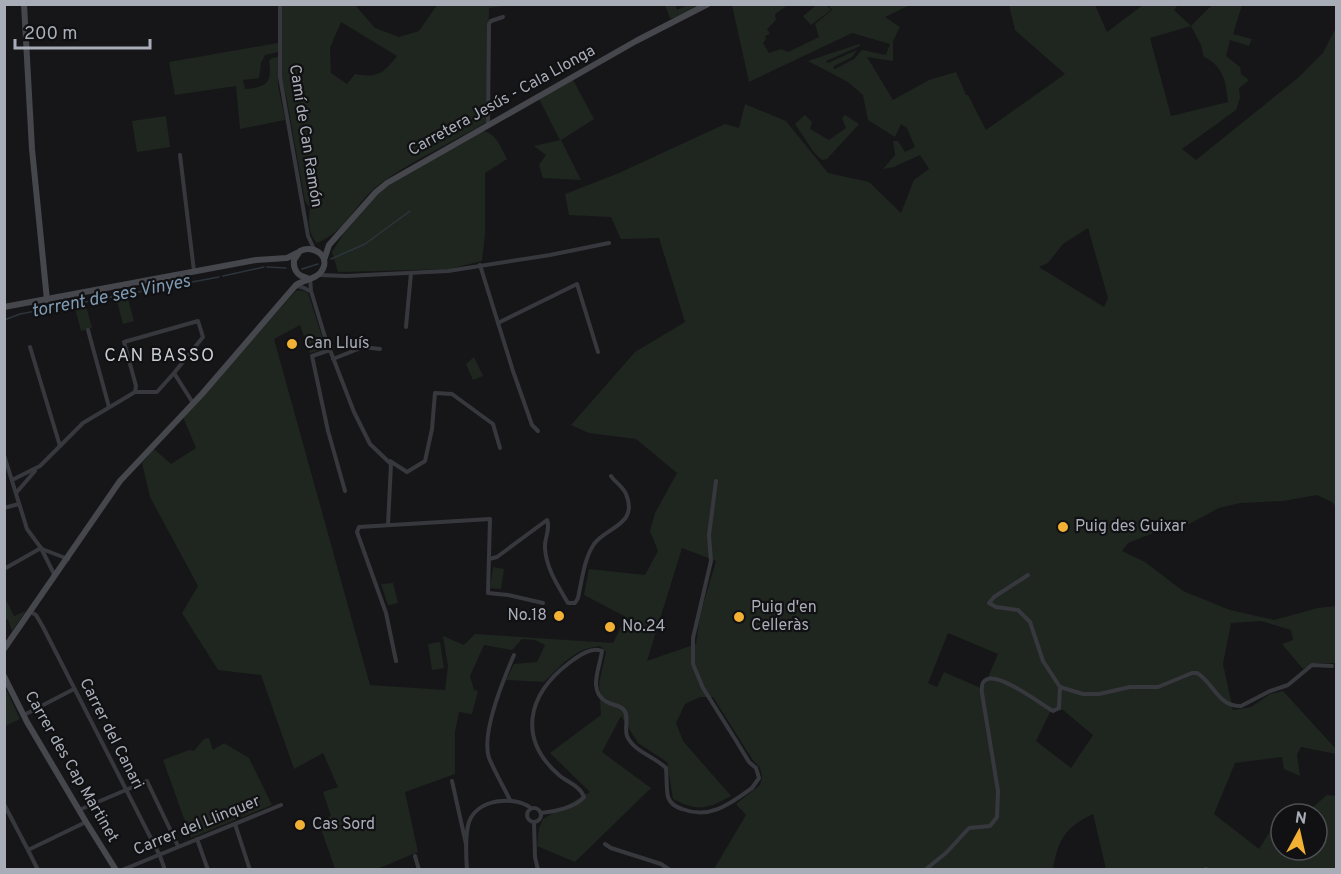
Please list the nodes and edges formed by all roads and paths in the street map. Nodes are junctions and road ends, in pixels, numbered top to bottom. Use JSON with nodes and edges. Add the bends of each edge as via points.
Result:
{"nodes":[{"id":1,"x":24,"y":4,"type":"edge"},
{"id":2,"x":280,"y":4,"type":"edge"},
{"id":3,"x":708,"y":4,"type":"edge"},
{"id":4,"x":503,"y":17,"type":"dead end"},
{"id":5,"x":489,"y":125,"type":"junction"},
{"id":6,"x":180,"y":155,"type":"dead end"},
{"id":7,"x":308,"y":236,"type":"junction"},
{"id":8,"x":609,"y":243,"type":"dead end"},
{"id":9,"x":329,"y":246,"type":"junction"},
{"id":10,"x":314,"y":249,"type":"junction"},
{"id":11,"x":300,"y":251,"type":"junction"},
{"id":12,"x":282,"y":258,"type":"junction"},
{"id":13,"x":324,"y":262,"type":"junction"},
{"id":14,"x":480,"y":264,"type":"junction"},
{"id":15,"x":295,"y":269,"type":"junction"},
{"id":16,"x":194,"y":272,"type":"junction"},
{"id":17,"x":411,"y":273,"type":"junction"},
{"id":18,"x":331,"y":274,"type":"junction"},
{"id":19,"x":319,"y":275,"type":"junction"},
{"id":20,"x":308,"y":278,"type":"junction"},
{"id":21,"x":295,"y":285,"type":"junction"},
{"id":22,"x":311,"y":291,"type":"junction"},
{"id":23,"x":47,"y":300,"type":"junction"},
{"id":24,"x":4,"y":307,"type":"edge"},
{"id":25,"x":498,"y":323,"type":"junction"},
{"id":26,"x":406,"y":327,"type":"dead end"},
{"id":27,"x":88,"y":330,"type":"dead end"},
{"id":28,"x":30,"y":347,"type":"dead end"},
{"id":29,"x":380,"y":349,"type":"dead end"},
{"id":30,"x":330,"y":350,"type":"junction"},
{"id":31,"x":598,"y":352,"type":"dead end"},
{"id":32,"x":333,"y":359,"type":"junction"},
{"id":33,"x":174,"y":373,"type":"junction"},
{"id":34,"x":135,"y":392,"type":"junction"},
{"id":35,"x":193,"y":403,"type":"junction"},
{"id":36,"x":109,"y":407,"type":"junction"},
{"id":37,"x":538,"y":431,"type":"dead end"},
{"id":38,"x":60,"y":446,"type":"junction"},
{"id":39,"x":500,"y":448,"type":"dead end"},
{"id":40,"x":4,"y":455,"type":"edge"},
{"id":41,"x":389,"y":461,"type":"junction"},
{"id":42,"x":40,"y":466,"type":"junction"},
{"id":43,"x":7,"y":473,"type":"edge"},
{"id":44,"x":611,"y":476,"type":"dead end"},
{"id":45,"x":12,"y":480,"type":"junction"},
{"id":46,"x":716,"y":481,"type":"dead end"},
{"id":47,"x":345,"y":491,"type":"dead end"},
{"id":48,"x":16,"y":493,"type":"junction"},
{"id":49,"x":19,"y":504,"type":"junction"},
{"id":50,"x":4,"y":508,"type":"edge"},
{"id":51,"x":388,"y":525,"type":"junction"},
{"id":52,"x":41,"y":548,"type":"junction"},
{"id":53,"x":68,"y":559,"type":"junction"},
{"id":54,"x":489,"y":559,"type":"junction"},
{"id":55,"x":4,"y":569,"type":"edge"},
{"id":56,"x":1028,"y":575,"type":"dead end"},
{"id":57,"x":56,"y":577,"type":"junction"},
{"id":58,"x":543,"y":603,"type":"dead end"},
{"id":59,"x":31,"y":612,"type":"junction"},
{"id":60,"x":4,"y":649,"type":"edge"},
{"id":61,"x":514,"y":655,"type":"dead end"},
{"id":62,"x":396,"y":662,"type":"dead end"},
{"id":63,"x":1332,"y":666,"type":"dead end"},
{"id":64,"x":4,"y":676,"type":"edge"},
{"id":65,"x":1060,"y":687,"type":"junction"},
{"id":66,"x":74,"y":689,"type":"junction"},
{"id":67,"x":23,"y":715,"type":"junction"},
{"id":68,"x":452,"y":782,"type":"dead end"},
{"id":69,"x":125,"y":789,"type":"junction"},
{"id":70,"x":510,"y":800,"type":"junction"},
{"id":71,"x":281,"y":805,"type":"dead end"},
{"id":72,"x":5,"y":806,"type":"edge"},
{"id":73,"x":531,"y":808,"type":"junction"},
{"id":74,"x":79,"y":810,"type":"junction"},
{"id":75,"x":541,"y":813,"type":"junction"},
{"id":76,"x":86,"y":822,"type":"junction"},
{"id":77,"x":534,"y":822,"type":"junction"},
{"id":78,"x":235,"y":824,"type":"junction"},
{"id":79,"x":197,"y":839,"type":"junction"},
{"id":80,"x":605,"y":844,"type":"dead end"},
{"id":81,"x":178,"y":846,"type":"junction"},
{"id":82,"x":466,"y":847,"type":"junction"},
{"id":83,"x":28,"y":850,"type":"junction"},
{"id":84,"x":159,"y":854,"type":"junction"},
{"id":85,"x":415,"y":856,"type":"dead end"},
{"id":86,"x":113,"y":869,"type":"edge"},
{"id":87,"x":38,"y":870,"type":"edge"},
{"id":88,"x":122,"y":870,"type":"edge"},
{"id":89,"x":165,"y":870,"type":"edge"},
{"id":90,"x":208,"y":870,"type":"edge"},
{"id":91,"x":250,"y":870,"type":"edge"},
{"id":92,"x":419,"y":870,"type":"edge"},
{"id":93,"x":467,"y":870,"type":"edge"},
{"id":94,"x":538,"y":870,"type":"edge"},
{"id":95,"x":670,"y":870,"type":"edge"},
{"id":96,"x":925,"y":870,"type":"edge"}],
"edges":[{"from":1,"to":23,"type":"street","via":[[32,149]]},
{"from":2,"to":7,"type":"street","name":"Camí de Can Ramón","via":[[280,77]]},
{"from":3,"to":5,"type":"street","name":"Carretera Jesús - Cala Llonga"},
{"from":4,"to":5,"type":"street","via":[[489,24]]},
{"from":5,"to":9,"type":"street","name":"Carretera Jesús - Cala Llonga","via":[[381,187]]},
{"from":6,"to":16,"type":"street"},
{"from":7,"to":10,"type":"street","name":"Camí de Can Ramón"},
{"from":7,"to":11,"type":"street"},
{"from":8,"to":14,"type":"street"},
{"from":9,"to":10,"type":"street"},
{"from":9,"to":13,"type":"street","name":"Carretera Jesús - Cala Llonga"},
{"from":10,"to":11,"type":"street"},
{"from":10,"to":13,"type":"street"},
{"from":11,"to":12,"type":"street"},
{"from":11,"to":15,"type":"street","via":[[294,260]]},
{"from":12,"to":15,"type":"street"},
{"from":12,"to":16,"type":"street"},
{"from":13,"to":18,"type":"street"},
{"from":13,"to":19,"type":"street"},
{"from":14,"to":17,"type":"street"},
{"from":14,"to":25,"type":"street"},
{"from":15,"to":20,"type":"street"},
{"from":15,"to":21,"type":"street"},
{"from":16,"to":23,"type":"street"},
{"from":17,"to":18,"type":"street"},
{"from":17,"to":26,"type":"street"},
{"from":18,"to":19,"type":"street"},
{"from":19,"to":20,"type":"street"},
{"from":20,"to":21,"type":"street"},
{"from":20,"to":22,"type":"street"},
{"from":21,"to":22,"type":"street"},
{"from":21,"to":35,"type":"street"},
{"from":22,"to":30,"type":"street"},
{"from":23,"to":24,"type":"street"},
{"from":25,"to":31,"type":"street","via":[[577,284]]},
{"from":25,"to":37,"type":"street","via":[[528,414]]},
{"from":27,"to":36,"type":"street"},
{"from":28,"to":38,"type":"street"},
{"from":29,"to":32,"type":"street","via":[[363,347]]},
{"from":30,"to":32,"type":"street"},
{"from":30,"to":47,"type":"street","via":[[312,356]]},
{"from":32,"to":41,"type":"street","via":[[367,440]]},
{"from":33,"to":34,"type":"street","via":[[157,392]]},
{"from":33,"to":34,"type":"street","via":[[202,340],[198,321],[124,342]]},
{"from":33,"to":35,"type":"street"},
{"from":34,"to":36,"type":"street"},
{"from":35,"to":53,"type":"street","via":[[120,481]]},
{"from":36,"to":38,"type":"street","via":[[83,423]]},
{"from":38,"to":42,"type":"street"},
{"from":39,"to":41,"type":"street","via":[[493,424],[452,394],[435,393],[425,461],[407,472]]},
{"from":40,"to":43,"type":"street"},
{"from":41,"to":51,"type":"street","via":[[392,469]]},
{"from":42,"to":45,"type":"street"},
{"from":42,"to":48,"type":"street"},
{"from":43,"to":45,"type":"street"},
{"from":44,"to":54,"type":"street","via":[[626,494],[627,514],[588,553],[575,603],[568,603],[546,561],[547,520]]},
{"from":45,"to":48,"type":"street"},
{"from":46,"to":75,"type":"street","via":[[709,535],[711,561],[693,638],[693,664],[759,778],[752,788],[711,812],[690,811],[675,805],[669,797],[666,768],[640,752],[628,738],[623,708],[598,694],[596,683],[602,651],[595,649],[565,665],[545,687],[534,708],[531,729],[538,749],[547,763],[580,789],[584,797]]},
{"from":48,"to":49,"type":"street"},
{"from":49,"to":50,"type":"street"},
{"from":49,"to":52,"type":"street","via":[[27,529]]},
{"from":51,"to":54,"type":"street","via":[[490,519]]},
{"from":51,"to":62,"type":"street","via":[[360,526],[357,532],[386,613]]},
{"from":52,"to":53,"type":"street"},
{"from":52,"to":55,"type":"street"},
{"from":52,"to":57,"type":"street"},
{"from":53,"to":57,"type":"street"},
{"from":54,"to":58,"type":"street","via":[[488,593]]},
{"from":56,"to":65,"type":"street","via":[[989,603],[1025,615],[1043,661]]},
{"from":57,"to":59,"type":"street"},
{"from":59,"to":60,"type":"street"},
{"from":59,"to":66,"type":"street","name":"Carrer del Canari","via":[[40,621]]},
{"from":61,"to":70,"type":"street","via":[[499,691],[487,744],[489,758]]},
{"from":63,"to":65,"type":"street","via":[[1312,665],[1288,685],[1241,706],[1222,700],[1197,673],[1158,687],[1130,687],[1099,694]]},
{"from":64,"to":67,"type":"street","name":"Carrer des Cap Martinet"},
{"from":65,"to":96,"type":"street","via":[[1060,705],[1053,711],[1000,679],[983,682],[998,791],[997,817],[990,826],[969,828]]},
{"from":66,"to":67,"type":"street"},
{"from":66,"to":69,"type":"street","name":"Carrer del Canari"},
{"from":67,"to":74,"type":"street","name":"Carrer des Cap Martinet"},
{"from":68,"to":82,"type":"street"},
{"from":69,"to":74,"type":"street"},
{"from":69,"to":81,"type":"street","via":[[149,782]]},
{"from":69,"to":84,"type":"street","name":"Carrer del Canari"},
{"from":70,"to":73,"type":"street"},
{"from":70,"to":82,"type":"street","via":[[489,804],[473,816]]},
{"from":71,"to":78,"type":"street","name":"Carrer del Llinquer"},
{"from":72,"to":83,"type":"street"},
{"from":73,"to":75,"type":"street"},
{"from":73,"to":77,"type":"street","via":[[527,816]]},
{"from":74,"to":76,"type":"street","name":"Carrer des Cap Martinet"},
{"from":75,"to":77,"type":"street"},
{"from":76,"to":83,"type":"street"},
{"from":76,"to":86,"type":"street","name":"Carrer des Cap Martinet"},
{"from":77,"to":94,"type":"street"},
{"from":78,"to":79,"type":"street","name":"Carrer del Llinquer"},
{"from":78,"to":91,"type":"street"},
{"from":79,"to":81,"type":"street","name":"Carrer del Llinquer"},
{"from":79,"to":90,"type":"street"},
{"from":80,"to":95,"type":"street"},
{"from":81,"to":84,"type":"street","name":"Carrer del Llinquer"},
{"from":82,"to":93,"type":"street"},
{"from":83,"to":87,"type":"street"},
{"from":84,"to":88,"type":"street","name":"Carrer del Llinquer"},
{"from":84,"to":89,"type":"street","name":"Carrer del Canari"},
{"from":85,"to":92,"type":"street"}]}
